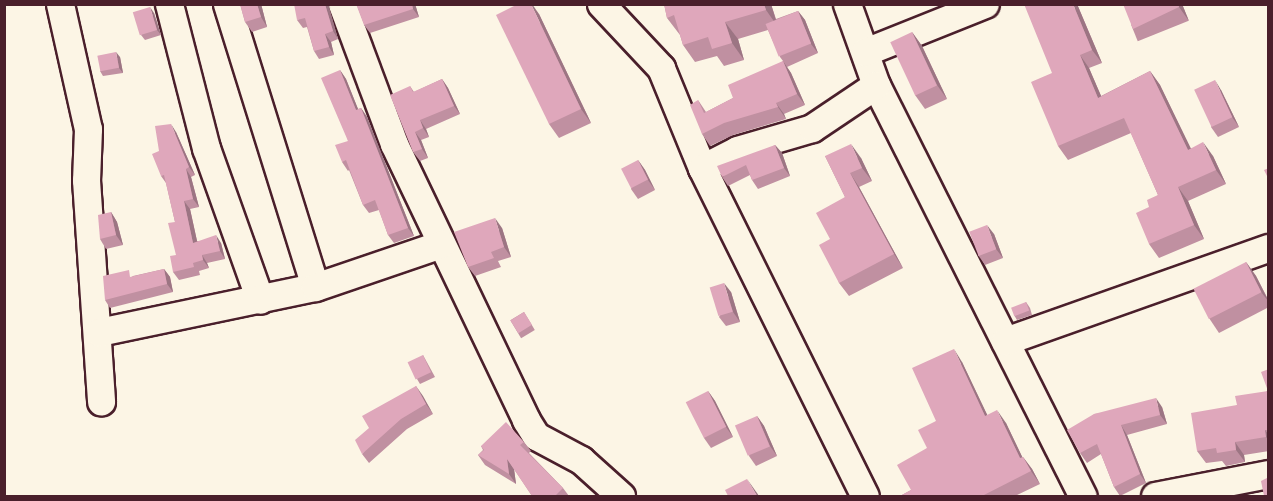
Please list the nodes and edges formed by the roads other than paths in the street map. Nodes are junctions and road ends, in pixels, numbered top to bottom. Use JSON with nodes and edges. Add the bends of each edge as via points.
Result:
{"nodes":[{"id":1,"x":60,"y":4,"type":"edge"},
{"id":2,"x":169,"y":4,"type":"edge"},
{"id":3,"x":227,"y":4,"type":"edge"},
{"id":4,"x":342,"y":4,"type":"edge"},
{"id":5,"x":601,"y":4,"type":"edge"},
{"id":6,"x":847,"y":4,"type":"edge"},
{"id":7,"x":985,"y":4,"type":"edge"},
{"id":8,"x":865,"y":52,"type":"junction"},
{"id":9,"x":876,"y":85,"type":"junction"},
{"id":10,"x":702,"y":168,"type":"junction"},
{"id":11,"x":441,"y":244,"type":"junction"},
{"id":12,"x":1269,"y":248,"type":"edge"},
{"id":13,"x":315,"y":287,"type":"junction"},
{"id":14,"x":260,"y":300,"type":"junction"},
{"id":15,"x":99,"y":332,"type":"junction"},
{"id":16,"x":1005,"y":341,"type":"junction"},
{"id":17,"x":101,"y":401,"type":"dead end"},
{"id":18,"x":1269,"y":474,"type":"edge"},
{"id":19,"x":621,"y":496,"type":"edge"},
{"id":20,"x":865,"y":496,"type":"edge"},
{"id":21,"x":1083,"y":496,"type":"edge"},
{"id":22,"x":1155,"y":496,"type":"edge"}],
"edges":[{"from":1,"to":15,"type":"street","via":[[88,129],[86,180]]},
{"from":2,"to":14,"type":"street","via":[[206,148]]},
{"from":3,"to":13,"type":"street"},
{"from":4,"to":11,"type":"street","via":[[390,135]]},
{"from":5,"to":10,"type":"street","via":[[661,68]]},
{"from":6,"to":8,"type":"street"},
{"from":7,"to":8,"type":"street"},
{"from":8,"to":9,"type":"street"},
{"from":9,"to":10,"type":"street","via":[[812,128],[736,150]]},
{"from":9,"to":16,"type":"street"},
{"from":10,"to":20,"type":"street"},
{"from":11,"to":13,"type":"street"},
{"from":11,"to":19,"type":"street","via":[[503,377],[536,436],[581,460]]},
{"from":12,"to":16,"type":"street"},
{"from":13,"to":14,"type":"street"},
{"from":14,"to":15,"type":"street"},
{"from":15,"to":17,"type":"street"},
{"from":16,"to":21,"type":"street"},
{"from":18,"to":22,"type":"street"}]}
